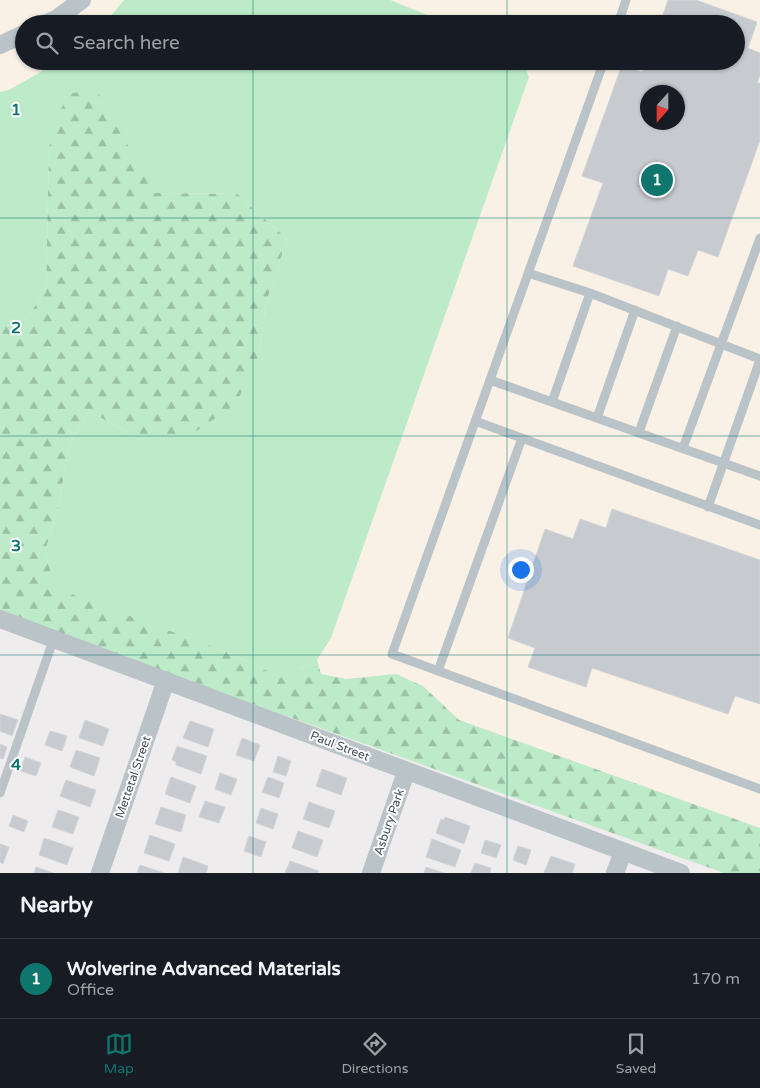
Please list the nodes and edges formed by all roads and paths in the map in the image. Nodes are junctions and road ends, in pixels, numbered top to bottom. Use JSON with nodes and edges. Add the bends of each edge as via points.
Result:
{"nodes":[{"id":1,"x":82,"y":0,"type":"edge"},
{"id":2,"x":626,"y":0,"type":"edge"},
{"id":3,"x":61,"y":15,"type":"edge"},
{"id":4,"x":621,"y":15,"type":"edge"},
{"id":5,"x":15,"y":38,"type":"edge"},
{"id":6,"x":0,"y":45,"type":"edge"},
{"id":7,"x":601,"y":70,"type":"edge"},
{"id":8,"x":760,"y":238,"type":"edge"},
{"id":9,"x":528,"y":273,"type":"junction"},
{"id":10,"x":590,"y":293,"type":"junction"},
{"id":11,"x":635,"y":310,"type":"junction"},
{"id":12,"x":677,"y":326,"type":"junction"},
{"id":13,"x":722,"y":344,"type":"junction"},
{"id":14,"x":760,"y":360,"type":"edge"},
{"id":15,"x":490,"y":380,"type":"junction"},
{"id":16,"x":552,"y":402,"type":"junction"},
{"id":17,"x":597,"y":418,"type":"junction"},
{"id":18,"x":475,"y":421,"type":"junction"},
{"id":19,"x":638,"y":432,"type":"junction"},
{"id":20,"x":522,"y":438,"type":"junction"},
{"id":21,"x":683,"y":448,"type":"junction"},
{"id":22,"x":724,"y":462,"type":"junction"},
{"id":23,"x":760,"y":476,"type":"edge"},
{"id":24,"x":708,"y":507,"type":"junction"},
{"id":25,"x":760,"y":525,"type":"edge"},
{"id":26,"x":0,"y":618,"type":"edge"},
{"id":27,"x":54,"y":638,"type":"junction"},
{"id":28,"x":438,"y":671,"type":"junction"},
{"id":29,"x":166,"y":680,"type":"junction"},
{"id":30,"x":406,"y":772,"type":"junction"},
{"id":31,"x":760,"y":789,"type":"edge"},
{"id":32,"x":0,"y":793,"type":"edge"},
{"id":33,"x":623,"y":852,"type":"junction"},
{"id":34,"x":100,"y":873,"type":"edge"},
{"id":35,"x":371,"y":873,"type":"edge"},
{"id":36,"x":615,"y":873,"type":"edge"},
{"id":37,"x":681,"y":873,"type":"edge"}],
"edges":[{"from":1,"to":3,"type":"street"},
{"from":2,"to":4,"type":"lane"},
{"from":5,"to":6,"type":"street"},
{"from":7,"to":9,"type":"lane"},
{"from":8,"to":13,"type":"lane"},
{"from":9,"to":10,"type":"lane"},
{"from":9,"to":15,"type":"lane"},
{"from":10,"to":11,"type":"lane"},
{"from":10,"to":16,"type":"lane"},
{"from":11,"to":12,"type":"lane"},
{"from":11,"to":17,"type":"lane"},
{"from":12,"to":13,"type":"lane"},
{"from":12,"to":19,"type":"lane"},
{"from":13,"to":14,"type":"lane"},
{"from":13,"to":21,"type":"lane"},
{"from":14,"to":22,"type":"lane"},
{"from":15,"to":16,"type":"lane"},
{"from":15,"to":18,"type":"lane"},
{"from":16,"to":17,"type":"lane"},
{"from":17,"to":19,"type":"lane"},
{"from":18,"to":20,"type":"lane"},
{"from":18,"to":28,"type":"lane","via":[[392,654]]},
{"from":19,"to":21,"type":"lane"},
{"from":20,"to":24,"type":"lane"},
{"from":20,"to":28,"type":"lane"},
{"from":21,"to":22,"type":"lane"},
{"from":22,"to":23,"type":"lane"},
{"from":22,"to":24,"type":"lane"},
{"from":24,"to":25,"type":"lane"},
{"from":26,"to":27,"type":"street","name":"Paul Street"},
{"from":27,"to":29,"type":"street","name":"Paul Street"},
{"from":27,"to":32,"type":"lane"},
{"from":28,"to":31,"type":"lane"},
{"from":29,"to":30,"type":"street","name":"Paul Street"},
{"from":29,"to":34,"type":"street","name":"Mettetal Street"},
{"from":30,"to":33,"type":"street","name":"Paul Street"},
{"from":30,"to":35,"type":"street","name":"Asbury Park"},
{"from":33,"to":36,"type":"street"},
{"from":33,"to":37,"type":"street","name":"Paul Street"}]}
